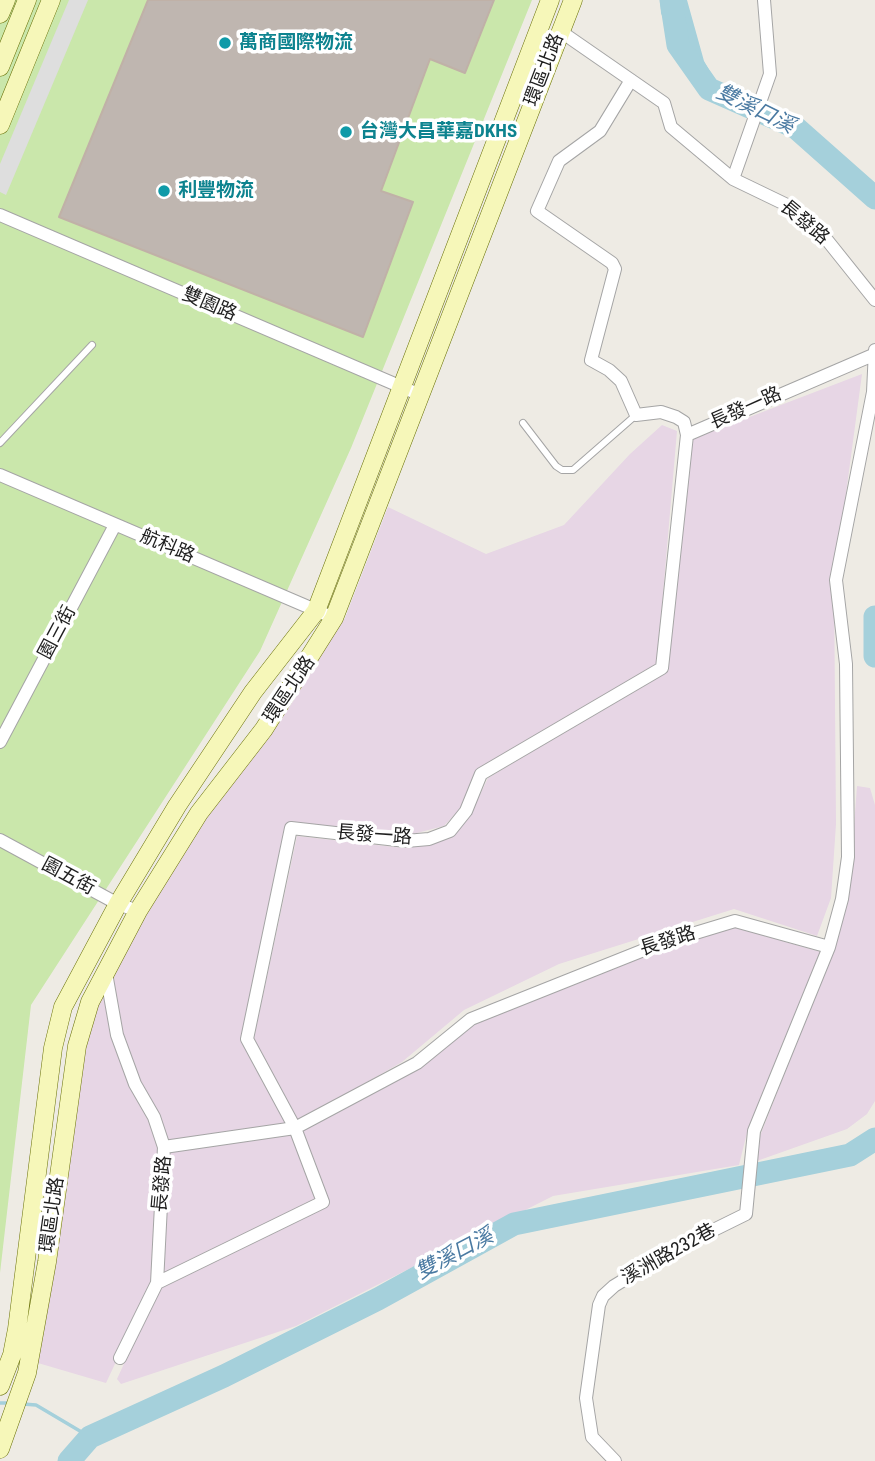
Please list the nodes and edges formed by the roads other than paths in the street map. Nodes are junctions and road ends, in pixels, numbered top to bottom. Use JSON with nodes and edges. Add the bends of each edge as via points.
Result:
{"nodes":[{"id":1,"x":6,"y":0,"type":"edge"},
{"id":2,"x":27,"y":0,"type":"edge"},
{"id":3,"x":51,"y":0,"type":"edge"},
{"id":4,"x":550,"y":0,"type":"edge"},
{"id":5,"x":573,"y":0,"type":"edge"},
{"id":6,"x":764,"y":0,"type":"edge"},
{"id":7,"x":0,"y":14,"type":"edge"},
{"id":8,"x":560,"y":31,"type":"junction"},
{"id":9,"x":0,"y":67,"type":"edge"},
{"id":10,"x":631,"y":80,"type":"junction"},
{"id":11,"x":0,"y":125,"type":"edge"},
{"id":12,"x":733,"y":179,"type":"junction"},
{"id":13,"x":0,"y":215,"type":"edge"},
{"id":14,"x":875,"y":300,"type":"edge"},
{"id":15,"x":92,"y":345,"type":"dead end"},
{"id":16,"x":874,"y":353,"type":"edge"},
{"id":17,"x":401,"y":387,"type":"junction"},
{"id":18,"x":418,"y":394,"type":"junction"},
{"id":19,"x":636,"y":415,"type":"junction"},
{"id":20,"x":523,"y":423,"type":"dead end"},
{"id":21,"x":687,"y":435,"type":"junction"},
{"id":22,"x":0,"y":443,"type":"edge"},
{"id":23,"x":0,"y":475,"type":"edge"},
{"id":24,"x":115,"y":525,"type":"junction"},
{"id":25,"x":316,"y":611,"type":"junction"},
{"id":26,"x":334,"y":618,"type":"junction"},
{"id":27,"x":0,"y":742,"type":"edge"},
{"id":28,"x":0,"y":840,"type":"edge"},
{"id":29,"x":118,"y":904,"type":"junction"},
{"id":30,"x":138,"y":911,"type":"junction"},
{"id":31,"x":829,"y":947,"type":"junction"},
{"id":32,"x":106,"y":973,"type":"junction"},
{"id":33,"x":295,"y":1128,"type":"junction"},
{"id":34,"x":164,"y":1147,"type":"junction"},
{"id":35,"x":157,"y":1283,"type":"junction"},
{"id":36,"x":120,"y":1358,"type":"dead end"},
{"id":37,"x":10,"y":1367,"type":"edge"},
{"id":38,"x":0,"y":1448,"type":"edge"},
{"id":39,"x":615,"y":1461,"type":"edge"}],
"edges":[{"from":1,"to":7,"type":"street"},
{"from":2,"to":9,"type":"street"},
{"from":3,"to":11,"type":"street"},
{"from":4,"to":17,"type":"street","name":"環區北路"},
{"from":5,"to":8,"type":"street","name":"環區北路"},
{"from":6,"to":12,"type":"street","via":[[770,74]]},
{"from":8,"to":10,"type":"street","name":"長發路"},
{"from":8,"to":18,"type":"street","name":"環區北路"},
{"from":10,"to":12,"type":"street","name":"長發路","via":[[664,103],[671,127]]},
{"from":10,"to":19,"type":"street","via":[[600,131],[559,160],[537,211],[615,269],[591,360],[621,381]]},
{"from":12,"to":14,"type":"street","name":"長發路","via":[[789,206],[815,228]]},
{"from":13,"to":17,"type":"street","name":"雙園路"},
{"from":15,"to":22,"type":"lane"},
{"from":16,"to":21,"type":"street","name":"長發一路"},
{"from":16,"to":31,"type":"street","via":[[873,392],[836,580],[846,664],[848,857]]},
{"from":17,"to":18,"type":"street","name":"雙園路"},
{"from":17,"to":25,"type":"street","name":"環區北路"},
{"from":18,"to":26,"type":"street","name":"環區北路"},
{"from":19,"to":20,"type":"lane","via":[[573,470],[556,466]]},
{"from":19,"to":21,"type":"street","via":[[661,412],[676,417],[684,422]]},
{"from":21,"to":33,"type":"street","name":"長發一路","via":[[662,668],[481,774],[466,811],[450,831],[406,841],[291,828],[247,1039]]},
{"from":23,"to":24,"type":"street","name":"航科路"},
{"from":24,"to":25,"type":"street","name":"航科路"},
{"from":24,"to":27,"type":"street","name":"園三街"},
{"from":25,"to":26,"type":"street","name":"航科路"},
{"from":25,"to":29,"type":"street","name":"環區北路","via":[[216,747]]},
{"from":26,"to":30,"type":"street","name":"環區北路","via":[[264,729],[199,813]]},
{"from":28,"to":29,"type":"street","name":"園五街"},
{"from":29,"to":30,"type":"street","name":"園五街"},
{"from":29,"to":37,"type":"street","name":"環區北路","via":[[63,1007],[53,1048]]},
{"from":30,"to":32,"type":"street","name":"環區北路"},
{"from":31,"to":33,"type":"street","name":"長發路","via":[[735,921],[659,944],[471,1019],[417,1063]]},
{"from":31,"to":39,"type":"street","name":"溪洲路232巷","via":[[754,1131],[746,1214],[673,1250],[603,1296],[595,1316],[586,1398],[592,1437]]},
{"from":32,"to":34,"type":"street","via":[[117,1035]]},
{"from":32,"to":37,"type":"street","name":"環區北路","via":[[90,1002],[77,1045],[47,1262]]},
{"from":33,"to":34,"type":"street","name":"長發路"},
{"from":33,"to":35,"type":"street","name":"長發一路","via":[[323,1202]]},
{"from":34,"to":35,"type":"street","name":"長發路"},
{"from":35,"to":36,"type":"street","name":"長發路"},
{"from":37,"to":38,"type":"street","via":[[15,1403]]}]}
